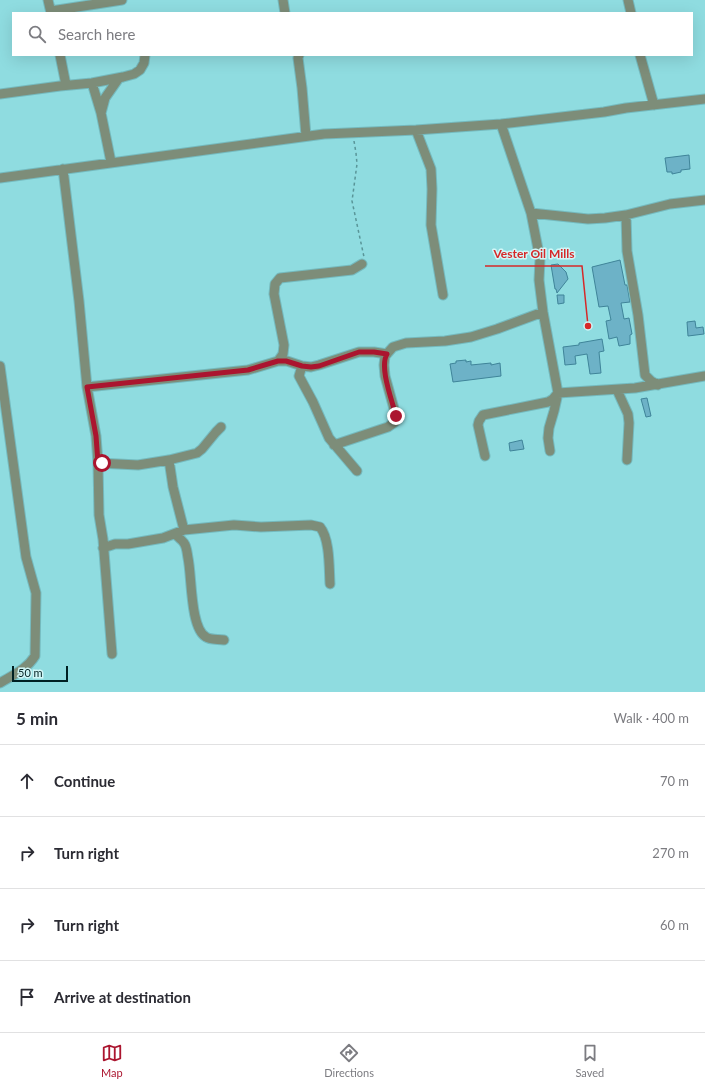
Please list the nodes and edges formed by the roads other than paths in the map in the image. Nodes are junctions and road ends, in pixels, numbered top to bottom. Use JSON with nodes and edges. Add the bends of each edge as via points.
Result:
{"nodes":[{"id":1,"x":48,"y":0,"type":"edge"},
{"id":2,"x":122,"y":0,"type":"edge"},
{"id":3,"x":283,"y":0,"type":"edge"},
{"id":4,"x":628,"y":0,"type":"edge"},
{"id":5,"x":51,"y":12,"type":"edge"},
{"id":6,"x":285,"y":12,"type":"edge"},
{"id":7,"x":631,"y":12,"type":"edge"},
{"id":8,"x":60,"y":56,"type":"edge"},
{"id":9,"x":145,"y":56,"type":"edge"},
{"id":10,"x":297,"y":56,"type":"edge"},
{"id":11,"x":640,"y":56,"type":"edge"},
{"id":12,"x":119,"y":78,"type":"junction"},
{"id":13,"x":92,"y":83,"type":"junction"},
{"id":14,"x":66,"y":85,"type":"junction"},
{"id":15,"x":0,"y":94,"type":"edge"},
{"id":16,"x":705,"y":99,"type":"edge"},
{"id":17,"x":654,"y":105,"type":"junction"},
{"id":18,"x":101,"y":113,"type":"junction"},
{"id":19,"x":500,"y":124,"type":"junction"},
{"id":20,"x":416,"y":130,"type":"junction"},
{"id":21,"x":306,"y":136,"type":"junction"},
{"id":22,"x":112,"y":162,"type":"junction"},
{"id":23,"x":63,"y":169,"type":"junction"},
{"id":24,"x":0,"y":178,"type":"edge"},
{"id":25,"x":705,"y":200,"type":"edge"},
{"id":26,"x":531,"y":214,"type":"junction"},
{"id":27,"x":626,"y":215,"type":"junction"},
{"id":28,"x":362,"y":264,"type":"road end"},
{"id":29,"x":443,"y":295,"type":"dead end"},
{"id":30,"x":543,"y":312,"type":"junction"},
{"id":31,"x":387,"y":354,"type":"junction"},
{"id":32,"x":278,"y":361,"type":"junction"},
{"id":33,"x":0,"y":366,"type":"edge"},
{"id":34,"x":302,"y":366,"type":"junction"},
{"id":35,"x":705,"y":376,"type":"edge"},
{"id":36,"x":658,"y":385,"type":"junction"},
{"id":37,"x":87,"y":387,"type":"junction"},
{"id":38,"x":617,"y":390,"type":"junction"},
{"id":39,"x":2,"y":393,"type":"edge"},
{"id":40,"x":558,"y":393,"type":"junction"},
{"id":41,"x":222,"y":427,"type":"dead end"},
{"id":42,"x":334,"y":445,"type":"junction"},
{"id":43,"x":550,"y":451,"type":"dead end"},
{"id":44,"x":485,"y":456,"type":"dead end"},
{"id":45,"x":170,"y":460,"type":"junction"},
{"id":46,"x":627,"y":460,"type":"dead end"},
{"id":47,"x":98,"y":463,"type":"junction"},
{"id":48,"x":357,"y":471,"type":"dead end"},
{"id":49,"x":184,"y":530,"type":"junction"},
{"id":50,"x":175,"y":534,"type":"junction"},
{"id":51,"x":103,"y":548,"type":"junction"},
{"id":52,"x":330,"y":584,"type":"dead end"},
{"id":53,"x":224,"y":640,"type":"dead end"},
{"id":54,"x":112,"y":654,"type":"dead end"},
{"id":55,"x":0,"y":683,"type":"edge"}],
"edges":[{"from":1,"to":5,"type":"street"},
{"from":2,"to":5,"type":"street"},
{"from":3,"to":6,"type":"street"},
{"from":4,"to":7,"type":"street"},
{"from":8,"to":14,"type":"street"},
{"from":9,"to":12,"type":"street","via":[[142,67],[137,72]]},
{"from":10,"to":21,"type":"street"},
{"from":11,"to":17,"type":"street"},
{"from":12,"to":13,"type":"street"},
{"from":12,"to":18,"type":"street","via":[[105,98]]},
{"from":13,"to":14,"type":"street"},
{"from":13,"to":18,"type":"street"},
{"from":14,"to":15,"type":"street"},
{"from":16,"to":17,"type":"street"},
{"from":17,"to":19,"type":"street"},
{"from":18,"to":22,"type":"street"},
{"from":19,"to":20,"type":"street"},
{"from":19,"to":26,"type":"street"},
{"from":20,"to":21,"type":"street"},
{"from":20,"to":29,"type":"street","via":[[431,169],[431,225]]},
{"from":21,"to":22,"type":"street"},
{"from":22,"to":23,"type":"street"},
{"from":23,"to":24,"type":"street"},
{"from":23,"to":37,"type":"street"},
{"from":25,"to":27,"type":"street","via":[[655,206]]},
{"from":26,"to":27,"type":"street","via":[[588,219]]},
{"from":26,"to":30,"type":"street","via":[[540,259]]},
{"from":27,"to":36,"type":"street","via":[[627,251],[645,375]]},
{"from":28,"to":32,"type":"street","via":[[352,270],[280,278],[275,284],[274,294],[284,345],[283,354]]},
{"from":30,"to":31,"type":"street","via":[[471,337],[406,343],[393,348]]},
{"from":30,"to":40,"type":"street"},
{"from":31,"to":34,"type":"street","via":[[359,352],[319,366]]},
{"from":31,"to":42,"type":"street","via":[[384,360],[385,376],[396,422]]},
{"from":32,"to":34,"type":"street"},
{"from":32,"to":37,"type":"street","via":[[248,370]]},
{"from":33,"to":39,"type":"street"},
{"from":34,"to":42,"type":"street","via":[[299,376]]},
{"from":35,"to":36,"type":"street"},
{"from":36,"to":38,"type":"street"},
{"from":37,"to":47,"type":"street"},
{"from":38,"to":40,"type":"street"},
{"from":38,"to":46,"type":"street","via":[[628,414]]},
{"from":39,"to":55,"type":"street","via":[[26,557],[36,592],[35,656],[24,668]]},
{"from":40,"to":43,"type":"street","via":[[549,428]]},
{"from":40,"to":44,"type":"street","via":[[548,402],[483,415],[478,425]]},
{"from":41,"to":45,"type":"street","via":[[202,449]]},
{"from":42,"to":48,"type":"street"},
{"from":45,"to":47,"type":"street","via":[[138,465]]},
{"from":45,"to":49,"type":"street","via":[[173,487]]},
{"from":47,"to":51,"type":"street","via":[[99,515]]},
{"from":49,"to":50,"type":"street"},
{"from":49,"to":52,"type":"street","via":[[234,525],[320,526],[324,532]]},
{"from":50,"to":51,"type":"street","via":[[145,542],[115,544]]},
{"from":50,"to":53,"type":"street","via":[[184,542],[186,548],[196,623],[204,636]]},
{"from":51,"to":54,"type":"street"}]}
